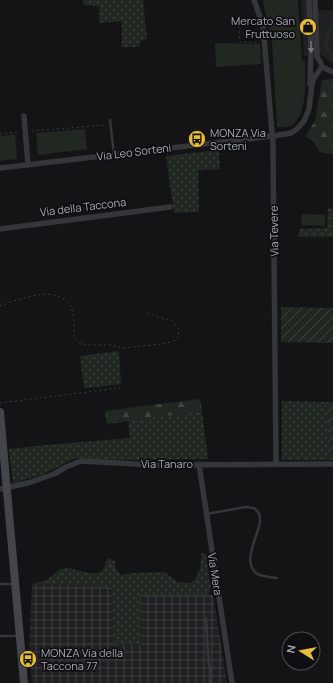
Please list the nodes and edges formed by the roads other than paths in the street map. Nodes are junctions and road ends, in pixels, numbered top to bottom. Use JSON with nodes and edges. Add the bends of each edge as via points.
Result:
{"nodes":[{"id":1,"x":254,"y":0,"type":"edge"},
{"id":2,"x":309,"y":0,"type":"edge"},
{"id":3,"x":315,"y":0,"type":"edge"},
{"id":4,"x":319,"y":61,"type":"junction"},
{"id":5,"x":311,"y":66,"type":"junction"},
{"id":6,"x":320,"y":69,"type":"junction"},
{"id":7,"x":333,"y":72,"type":"edge"},
{"id":8,"x":311,"y":90,"type":"junction"},
{"id":9,"x":24,"y":116,"type":"dead end"},
{"id":10,"x":110,"y":120,"type":"dead end"},
{"id":11,"x":273,"y":136,"type":"junction"},
{"id":12,"x":114,"y":155,"type":"junction"},
{"id":13,"x":28,"y":165,"type":"junction"},
{"id":14,"x":0,"y":168,"type":"edge"},
{"id":15,"x":170,"y":208,"type":"dead end"},
{"id":16,"x":0,"y":229,"type":"edge"},
{"id":17,"x":0,"y":416,"type":"edge"},
{"id":18,"x":2,"y":452,"type":"edge"},
{"id":19,"x":199,"y":464,"type":"junction"},
{"id":20,"x":276,"y":464,"type":"junction"},
{"id":21,"x":333,"y":464,"type":"edge"},
{"id":22,"x":3,"y":488,"type":"edge"},
{"id":23,"x":206,"y":514,"type":"junction"},
{"id":24,"x":277,"y":578,"type":"dead end"},
{"id":25,"x":0,"y":584,"type":"edge"},
{"id":26,"x":15,"y":584,"type":"junction"},
{"id":27,"x":206,"y":618,"type":"dead end"},
{"id":28,"x":0,"y":636,"type":"edge"},
{"id":29,"x":20,"y":636,"type":"junction"},
{"id":30,"x":24,"y":683,"type":"edge"},
{"id":31,"x":210,"y":683,"type":"edge"},
{"id":32,"x":232,"y":683,"type":"edge"}],
"edges":[{"from":1,"to":11,"type":"street","name":"Via Tevere","via":[[263,25]]},
{"from":2,"to":5,"type":"street","one_way":true},
{"from":3,"to":4,"type":"street"},
{"from":4,"to":5,"type":"street","via":[[316,60]]},
{"from":4,"to":6,"type":"street","via":[[322,64]]},
{"from":5,"to":6,"type":"street","via":[[313,71]]},
{"from":5,"to":8,"type":"street"},
{"from":6,"to":7,"type":"street"},
{"from":6,"to":8,"type":"street"},
{"from":8,"to":11,"type":"street","name":"Via Leo Sorteni","via":[[310,104],[301,126],[291,133]]},
{"from":9,"to":13,"type":"street"},
{"from":10,"to":12,"type":"lane"},
{"from":11,"to":12,"type":"street","name":"Via Leo Sorteni"},
{"from":11,"to":20,"type":"street","name":"Via Tevere"},
{"from":12,"to":13,"type":"street","name":"Via Leo Sorteni"},
{"from":13,"to":14,"type":"street","name":"Via Leo Sorteni"},
{"from":15,"to":16,"type":"street","name":"Via della Taccona"},
{"from":17,"to":18,"type":"main road"},
{"from":18,"to":22,"type":"main road"},
{"from":19,"to":20,"type":"street","name":"Via Tanaro"},
{"from":19,"to":22,"type":"street","name":"Via Tanaro","via":[[153,465],[81,461],[28,483]]},
{"from":19,"to":23,"type":"street","name":"Via Mera"},
{"from":20,"to":21,"type":"street","name":"Via Tanaro"},
{"from":22,"to":26,"type":"main road"},
{"from":23,"to":24,"type":"lane","via":[[245,507],[254,508],[259,513],[260,521],[250,565],[256,573]]},
{"from":23,"to":32,"type":"street","name":"Via Mera"},
{"from":25,"to":26,"type":"lane"},
{"from":26,"to":29,"type":"main road"},
{"from":27,"to":31,"type":"lane"},
{"from":28,"to":29,"type":"lane"},
{"from":29,"to":30,"type":"main road"}]}
